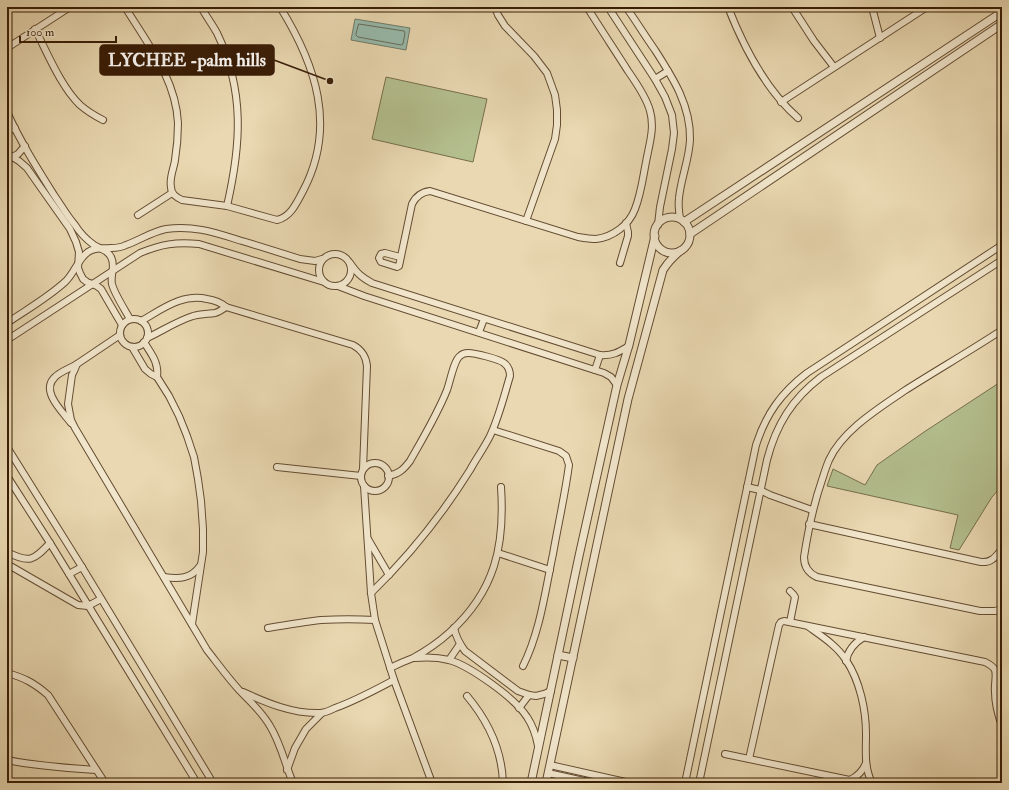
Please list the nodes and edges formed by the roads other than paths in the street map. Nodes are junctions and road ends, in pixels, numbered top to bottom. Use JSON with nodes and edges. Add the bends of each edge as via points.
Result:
{"nodes":[{"id":1,"x":70,"y":7,"type":"edge"},
{"id":2,"x":125,"y":7,"type":"edge"},
{"id":3,"x":201,"y":7,"type":"edge"},
{"id":4,"x":280,"y":7,"type":"edge"},
{"id":5,"x":494,"y":7,"type":"edge"},
{"id":6,"x":587,"y":7,"type":"edge"},
{"id":7,"x":608,"y":7,"type":"edge"},
{"id":8,"x":626,"y":7,"type":"edge"},
{"id":9,"x":728,"y":7,"type":"edge"},
{"id":10,"x":792,"y":7,"type":"edge"},
{"id":11,"x":872,"y":7,"type":"edge"},
{"id":12,"x":927,"y":7,"type":"edge"},
{"id":13,"x":1002,"y":12,"type":"edge"},
{"id":14,"x":991,"y":19,"type":"junction"},
{"id":15,"x":999,"y":26,"type":"edge"},
{"id":16,"x":35,"y":29,"type":"junction"},
{"id":17,"x":880,"y":38,"type":"junction"},
{"id":18,"x":7,"y":48,"type":"edge"},
{"id":19,"x":834,"y":67,"type":"junction"},
{"id":20,"x":668,"y":71,"type":"junction"},
{"id":21,"x":655,"y":79,"type":"junction"},
{"id":22,"x":782,"y":102,"type":"junction"},
{"id":23,"x":7,"y":112,"type":"edge"},
{"id":24,"x":798,"y":118,"type":"dead end"},
{"id":25,"x":103,"y":120,"type":"dead end"},
{"id":26,"x":15,"y":128,"type":"junction"},
{"id":27,"x":7,"y":131,"type":"edge"},
{"id":28,"x":25,"y":146,"type":"junction"},
{"id":29,"x":9,"y":157,"type":"edge"},
{"id":30,"x":172,"y":193,"type":"junction"},
{"id":31,"x":227,"y":206,"type":"junction"},
{"id":32,"x":138,"y":215,"type":"dead end"},
{"id":33,"x":682,"y":220,"type":"junction"},
{"id":34,"x":526,"y":221,"type":"junction"},
{"id":35,"x":626,"y":224,"type":"junction"},
{"id":36,"x":658,"y":226,"type":"junction"},
{"id":37,"x":690,"y":234,"type":"junction"},
{"id":38,"x":655,"y":236,"type":"junction"},
{"id":39,"x":1002,"y":245,"type":"edge"},
{"id":40,"x":99,"y":248,"type":"junction"},
{"id":41,"x":680,"y":251,"type":"junction"},
{"id":42,"x":400,"y":257,"type":"dead end"},
{"id":43,"x":322,"y":259,"type":"junction"},
{"id":44,"x":1002,"y":260,"type":"edge"},
{"id":45,"x":79,"y":262,"type":"junction"},
{"id":46,"x":350,"y":263,"type":"junction"},
{"id":47,"x":620,"y":263,"type":"dead end"},
{"id":48,"x":112,"y":272,"type":"junction"},
{"id":49,"x":324,"y":282,"type":"junction"},
{"id":50,"x":92,"y":285,"type":"junction"},
{"id":51,"x":338,"y":286,"type":"junction"},
{"id":52,"x":122,"y":304,"type":"junction"},
{"id":53,"x":226,"y":307,"type":"junction"},
{"id":54,"x":113,"y":309,"type":"junction"},
{"id":55,"x":130,"y":319,"type":"junction"},
{"id":56,"x":484,"y":319,"type":"junction"},
{"id":57,"x":141,"y":321,"type":"junction"},
{"id":58,"x":7,"y":323,"type":"edge"},
{"id":59,"x":122,"y":325,"type":"junction"},
{"id":60,"x":1002,"y":331,"type":"edge"},
{"id":61,"x":479,"y":332,"type":"junction"},
{"id":62,"x":120,"y":335,"type":"junction"},
{"id":63,"x":7,"y":340,"type":"edge"},
{"id":64,"x":146,"y":340,"type":"junction"},
{"id":65,"x":629,"y":346,"type":"junction"},
{"id":66,"x":132,"y":347,"type":"junction"},
{"id":67,"x":600,"y":355,"type":"junction"},
{"id":68,"x":78,"y":364,"type":"junction"},
{"id":69,"x":595,"y":370,"type":"junction"},
{"id":70,"x":157,"y":377,"type":"junction"},
{"id":71,"x":618,"y":385,"type":"junction"},
{"id":72,"x":75,"y":428,"type":"junction"},
{"id":73,"x":493,"y":430,"type":"junction"},
{"id":74,"x":7,"y":447,"type":"edge"},
{"id":75,"x":277,"y":467,"type":"dead end"},
{"id":76,"x":364,"y":469,"type":"junction"},
{"id":77,"x":7,"y":476,"type":"edge"},
{"id":78,"x":361,"y":476,"type":"junction"},
{"id":79,"x":388,"y":476,"type":"junction"},
{"id":80,"x":364,"y":486,"type":"junction"},
{"id":81,"x":747,"y":487,"type":"junction"},
{"id":82,"x":501,"y":488,"type":"dead end"},
{"id":83,"x":760,"y":490,"type":"junction"},
{"id":84,"x":812,"y":510,"type":"junction"},
{"id":85,"x":809,"y":524,"type":"junction"},
{"id":86,"x":367,"y":537,"type":"junction"},
{"id":87,"x":50,"y":543,"type":"junction"},
{"id":88,"x":1002,"y":549,"type":"edge"},
{"id":89,"x":7,"y":552,"type":"edge"},
{"id":90,"x":498,"y":553,"type":"junction"},
{"id":91,"x":19,"y":558,"type":"junction"},
{"id":92,"x":7,"y":564,"type":"edge"},
{"id":93,"x":201,"y":564,"type":"junction"},
{"id":94,"x":82,"y":567,"type":"junction"},
{"id":95,"x":14,"y":568,"type":"junction"},
{"id":96,"x":550,"y":570,"type":"junction"},
{"id":97,"x":69,"y":574,"type":"junction"},
{"id":98,"x":389,"y":576,"type":"junction"},
{"id":99,"x":164,"y":577,"type":"junction"},
{"id":100,"x":790,"y":592,"type":"dead end"},
{"id":101,"x":370,"y":593,"type":"junction"},
{"id":102,"x":101,"y":599,"type":"junction"},
{"id":103,"x":88,"y":606,"type":"junction"},
{"id":104,"x":1002,"y":609,"type":"edge"},
{"id":105,"x":375,"y":620,"type":"junction"},
{"id":106,"x":790,"y":622,"type":"junction"},
{"id":107,"x":192,"y":624,"type":"junction"},
{"id":108,"x":806,"y":625,"type":"junction"},
{"id":109,"x":268,"y":628,"type":"dead end"},
{"id":110,"x":454,"y":628,"type":"junction"},
{"id":111,"x":864,"y":637,"type":"junction"},
{"id":112,"x":460,"y":644,"type":"junction"},
{"id":113,"x":558,"y":655,"type":"junction"},
{"id":114,"x":413,"y":658,"type":"junction"},
{"id":115,"x":574,"y":658,"type":"junction"},
{"id":116,"x":449,"y":660,"type":"junction"},
{"id":117,"x":846,"y":661,"type":"junction"},
{"id":118,"x":523,"y":666,"type":"dead end"},
{"id":119,"x":390,"y":668,"type":"junction"},
{"id":120,"x":7,"y":673,"type":"edge"},
{"id":121,"x":394,"y":680,"type":"junction"},
{"id":122,"x":504,"y":681,"type":"junction"},
{"id":123,"x":513,"y":688,"type":"junction"},
{"id":124,"x":240,"y":690,"type":"junction"},
{"id":125,"x":498,"y":690,"type":"junction"},
{"id":126,"x":551,"y":691,"type":"junction"},
{"id":127,"x":529,"y":695,"type":"junction"},
{"id":128,"x":467,"y":696,"type":"dead end"},
{"id":129,"x":506,"y":696,"type":"junction"},
{"id":130,"x":519,"y":708,"type":"junction"},
{"id":131,"x":322,"y":713,"type":"junction"},
{"id":132,"x":1002,"y":726,"type":"edge"},
{"id":133,"x":538,"y":748,"type":"junction"},
{"id":134,"x":725,"y":754,"type":"dead end"},
{"id":135,"x":749,"y":759,"type":"junction"},
{"id":136,"x":7,"y":760,"type":"edge"},
{"id":137,"x":866,"y":763,"type":"junction"},
{"id":138,"x":550,"y":765,"type":"junction"},
{"id":139,"x":96,"y":770,"type":"junction"},
{"id":140,"x":287,"y":770,"type":"junction"},
{"id":141,"x":548,"y":773,"type":"junction"},
{"id":142,"x":850,"y":780,"type":"junction"},
{"id":143,"x":105,"y":783,"type":"edge"},
{"id":144,"x":197,"y":783,"type":"edge"},
{"id":145,"x":213,"y":783,"type":"edge"},
{"id":146,"x":293,"y":783,"type":"edge"},
{"id":147,"x":432,"y":783,"type":"edge"},
{"id":148,"x":503,"y":783,"type":"edge"},
{"id":149,"x":531,"y":783,"type":"edge"},
{"id":150,"x":546,"y":783,"type":"edge"},
{"id":151,"x":593,"y":783,"type":"edge"},
{"id":152,"x":630,"y":783,"type":"edge"},
{"id":153,"x":685,"y":783,"type":"edge"},
{"id":154,"x":699,"y":783,"type":"edge"},
{"id":155,"x":864,"y":783,"type":"edge"},
{"id":156,"x":872,"y":783,"type":"edge"}],
"edges":[{"from":1,"to":16,"type":"street"},
{"from":2,"to":30,"type":"street","via":[[166,74],[173,93],[177,112],[178,146],[170,187]]},
{"from":3,"to":31,"type":"street","via":[[217,34],[236,89],[239,120],[237,150]]},
{"from":4,"to":31,"type":"street","via":[[296,34],[315,82],[320,106],[317,154],[309,180],[298,201],[282,219],[273,219]]},
{"from":5,"to":34,"type":"street","via":[[505,26],[547,73],[555,95],[555,139]]},
{"from":6,"to":35,"type":"street","via":[[636,83],[650,109],[653,122],[638,200]]},
{"from":7,"to":21,"type":"street"},
{"from":8,"to":20,"type":"street"},
{"from":9,"to":22,"type":"street","via":[[753,61]]},
{"from":10,"to":19,"type":"street"},
{"from":11,"to":17,"type":"street"},
{"from":12,"to":17,"type":"street"},
{"from":13,"to":14,"type":"street"},
{"from":14,"to":15,"type":"street"},
{"from":14,"to":33,"type":"street"},
{"from":15,"to":37,"type":"street"},
{"from":16,"to":18,"type":"street"},
{"from":16,"to":25,"type":"street","via":[[70,94],[79,104]]},
{"from":17,"to":19,"type":"street"},
{"from":19,"to":22,"type":"street"},
{"from":20,"to":21,"type":"street"},
{"from":20,"to":33,"type":"street","via":[[684,101],[689,127],[690,140],[678,208]]},
{"from":21,"to":36,"type":"street","via":[[672,114],[674,133]]},
{"from":22,"to":24,"type":"street"},
{"from":23,"to":26,"type":"street"},
{"from":26,"to":27,"type":"street"},
{"from":26,"to":28,"type":"street"},
{"from":28,"to":29,"type":"street","via":[[18,154]]},
{"from":28,"to":40,"type":"street","via":[[75,226]]},
{"from":29,"to":45,"type":"street","via":[[27,168],[70,230],[79,252]]},
{"from":30,"to":31,"type":"street","via":[[182,200]]},
{"from":30,"to":32,"type":"street"},
{"from":33,"to":36,"type":"street","via":[[665,219]]},
{"from":33,"to":37,"type":"street"},
{"from":34,"to":35,"type":"street","via":[[578,237],[596,239],[614,234]]},
{"from":34,"to":42,"type":"street","via":[[430,191],[424,192],[412,204]]},
{"from":35,"to":47,"type":"street","via":[[628,236]]},
{"from":36,"to":38,"type":"street"},
{"from":37,"to":41,"type":"street","via":[[688,244]]},
{"from":38,"to":41,"type":"street","via":[[661,250],[671,253]]},
{"from":38,"to":65,"type":"street"},
{"from":39,"to":81,"type":"street","via":[[796,381],[779,399],[765,421],[756,445]]},
{"from":40,"to":43,"type":"street","via":[[126,245],[165,229],[191,228],[202,229],[300,259]]},
{"from":40,"to":45,"type":"street","via":[[88,252]]},
{"from":40,"to":48,"type":"street","via":[[111,257]]},
{"from":41,"to":115,"type":"street","via":[[667,262],[663,270],[628,399]]},
{"from":43,"to":46,"type":"street","via":[[335,253],[344,256]]},
{"from":43,"to":49,"type":"street","via":[[319,274]]},
{"from":44,"to":83,"type":"street","via":[[821,377],[805,390],[778,426]]},
{"from":45,"to":50,"type":"street","via":[[80,274]]},
{"from":45,"to":58,"type":"street","via":[[72,275],[56,290]]},
{"from":46,"to":51,"type":"street","via":[[350,277]]},
{"from":46,"to":56,"type":"street","via":[[356,272],[372,283]]},
{"from":48,"to":49,"type":"street","via":[[140,253],[154,247],[184,243],[213,248]]},
{"from":48,"to":50,"type":"street"},
{"from":48,"to":52,"type":"street","via":[[112,287]]},
{"from":49,"to":51,"type":"street"},
{"from":50,"to":54,"type":"street","via":[[101,289]]},
{"from":50,"to":63,"type":"street"},
{"from":51,"to":61,"type":"street"},
{"from":52,"to":54,"type":"street"},
{"from":52,"to":55,"type":"street"},
{"from":53,"to":57,"type":"street","via":[[214,300],[201,297],[187,298],[174,302]]},
{"from":53,"to":64,"type":"street","via":[[215,313],[192,316]]},
{"from":53,"to":76,"type":"street","via":[[353,344],[359,348],[367,366]]},
{"from":54,"to":59,"type":"street"},
{"from":55,"to":57,"type":"street"},
{"from":55,"to":59,"type":"street"},
{"from":56,"to":61,"type":"street"},
{"from":56,"to":67,"type":"street"},
{"from":57,"to":64,"type":"street","via":[[148,332]]},
{"from":59,"to":62,"type":"street"},
{"from":60,"to":84,"type":"street","via":[[915,385],[856,426],[829,459]]},
{"from":61,"to":69,"type":"street"},
{"from":62,"to":66,"type":"street","via":[[122,342]]},
{"from":62,"to":68,"type":"street"},
{"from":64,"to":66,"type":"street","via":[[139,346]]},
{"from":64,"to":70,"type":"street","via":[[157,364]]},
{"from":65,"to":67,"type":"street","via":[[614,354]]},
{"from":65,"to":71,"type":"street"},
{"from":66,"to":70,"type":"street","via":[[145,369]]},
{"from":67,"to":69,"type":"street"},
{"from":68,"to":72,"type":"street","via":[[72,375],[68,404]]},
{"from":68,"to":72,"type":"street","via":[[56,376],[50,386],[52,398]]},
{"from":69,"to":71,"type":"street","via":[[611,377]]},
{"from":70,"to":93,"type":"street","via":[[179,416],[194,458],[202,515]]},
{"from":71,"to":113,"type":"street"},
{"from":72,"to":99,"type":"street"},
{"from":73,"to":79,"type":"street","via":[[510,370],[498,360],[464,353],[456,361],[436,416],[410,461],[401,471]]},
{"from":73,"to":96,"type":"street","via":[[559,451],[568,460],[569,469]]},
{"from":73,"to":98,"type":"street","via":[[447,505]]},
{"from":74,"to":94,"type":"street"},
{"from":75,"to":78,"type":"street"},
{"from":76,"to":78,"type":"street"},
{"from":76,"to":79,"type":"street","via":[[369,464],[376,463],[386,469]]},
{"from":77,"to":87,"type":"street"},
{"from":78,"to":80,"type":"street"},
{"from":79,"to":80,"type":"street","via":[[387,484],[382,489],[374,491]]},
{"from":80,"to":86,"type":"street"},
{"from":81,"to":83,"type":"street"},
{"from":81,"to":153,"type":"street"},
{"from":82,"to":90,"type":"street","via":[[502,520]]},
{"from":83,"to":84,"type":"street"},
{"from":83,"to":154,"type":"street"},
{"from":84,"to":85,"type":"street"},
{"from":85,"to":88,"type":"street","via":[[981,562],[992,561]]},
{"from":85,"to":104,"type":"street","via":[[804,562],[809,572],[817,577],[980,611]]},
{"from":86,"to":98,"type":"street"},
{"from":86,"to":101,"type":"street"},
{"from":87,"to":91,"type":"street","via":[[33,558]]},
{"from":87,"to":97,"type":"street"},
{"from":89,"to":91,"type":"street"},
{"from":90,"to":96,"type":"street"},
{"from":90,"to":110,"type":"street","via":[[483,591],[467,615]]},
{"from":91,"to":95,"type":"street","via":[[14,563]]},
{"from":92,"to":95,"type":"street"},
{"from":93,"to":99,"type":"street","via":[[186,577]]},
{"from":93,"to":107,"type":"street"},
{"from":94,"to":97,"type":"street"},
{"from":94,"to":102,"type":"street"},
{"from":95,"to":103,"type":"street","via":[[72,602]]},
{"from":96,"to":118,"type":"street","via":[[538,629]]},
{"from":97,"to":103,"type":"street"},
{"from":98,"to":101,"type":"street"},
{"from":99,"to":107,"type":"street"},
{"from":100,"to":106,"type":"street","via":[[795,598]]},
{"from":101,"to":105,"type":"street"},
{"from":102,"to":103,"type":"street"},
{"from":102,"to":145,"type":"street"},
{"from":103,"to":144,"type":"street"},
{"from":105,"to":109,"type":"street","via":[[321,620]]},
{"from":105,"to":119,"type":"street"},
{"from":106,"to":108,"type":"street"},
{"from":106,"to":135,"type":"street","via":[[784,621],[779,625]]},
{"from":107,"to":124,"type":"street","via":[[207,650]]},
{"from":108,"to":111,"type":"street"},
{"from":108,"to":117,"type":"street","via":[[828,641]]},
{"from":110,"to":112,"type":"street"},
{"from":110,"to":114,"type":"street"},
{"from":111,"to":117,"type":"street","via":[[854,644]]},
{"from":111,"to":132,"type":"street","via":[[989,664],[995,670],[996,702]]},
{"from":112,"to":116,"type":"street"},
{"from":112,"to":122,"type":"street","via":[[465,651]]},
{"from":113,"to":115,"type":"street"},
{"from":113,"to":126,"type":"street"},
{"from":114,"to":116,"type":"street"},
{"from":114,"to":119,"type":"street"},
{"from":115,"to":138,"type":"street"},
{"from":116,"to":125,"type":"street","via":[[470,670]]},
{"from":117,"to":137,"type":"street","via":[[856,681],[864,708]]},
{"from":119,"to":121,"type":"street"},
{"from":120,"to":139,"type":"street","via":[[26,679],[48,695]]},
{"from":121,"to":131,"type":"street"},
{"from":121,"to":147,"type":"street"},
{"from":122,"to":123,"type":"street"},
{"from":122,"to":125,"type":"street"},
{"from":123,"to":127,"type":"street"},
{"from":123,"to":129,"type":"street"},
{"from":124,"to":131,"type":"street","via":[[288,709]]},
{"from":124,"to":140,"type":"street","via":[[270,726]]},
{"from":125,"to":129,"type":"street"},
{"from":126,"to":127,"type":"street","via":[[536,696]]},
{"from":126,"to":133,"type":"street"},
{"from":127,"to":130,"type":"street"},
{"from":128,"to":148,"type":"street","via":[[484,720],[497,746]]},
{"from":129,"to":130,"type":"street"},
{"from":130,"to":133,"type":"street","via":[[532,726]]},
{"from":131,"to":140,"type":"street","via":[[306,729],[298,742]]},
{"from":133,"to":149,"type":"street"},
{"from":134,"to":135,"type":"street"},
{"from":135,"to":142,"type":"street"},
{"from":136,"to":139,"type":"street","via":[[59,768]]},
{"from":137,"to":142,"type":"street","via":[[862,772]]},
{"from":137,"to":156,"type":"street"},
{"from":138,"to":141,"type":"street"},
{"from":138,"to":152,"type":"street"},
{"from":139,"to":143,"type":"street"},
{"from":140,"to":146,"type":"street"},
{"from":141,"to":150,"type":"street"},
{"from":141,"to":151,"type":"street"},
{"from":142,"to":155,"type":"street"}]}
